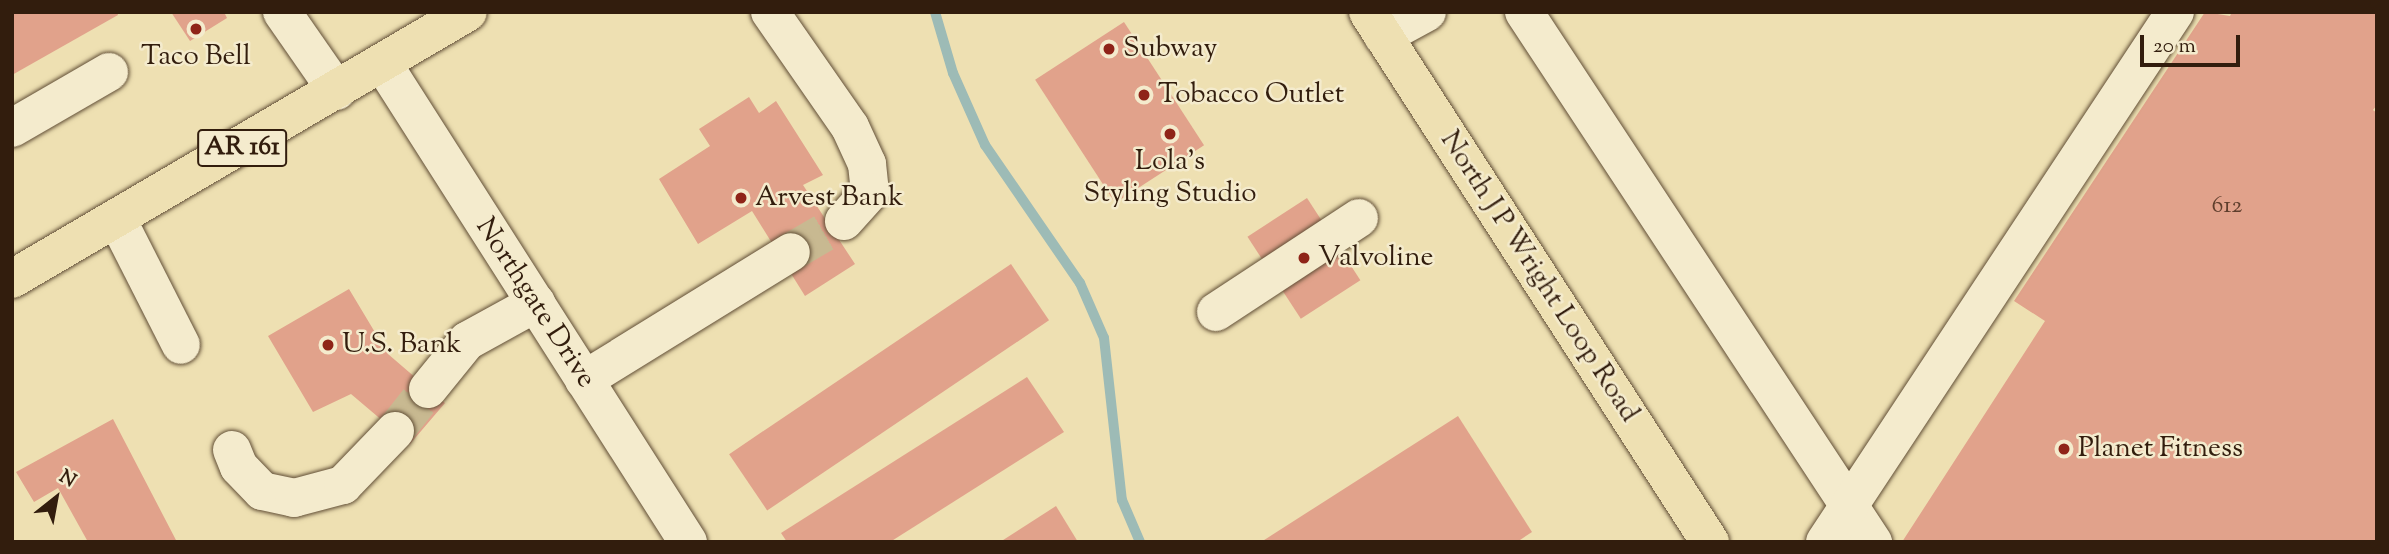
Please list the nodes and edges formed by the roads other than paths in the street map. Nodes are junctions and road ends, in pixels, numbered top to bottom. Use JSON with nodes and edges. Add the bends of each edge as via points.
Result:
{"nodes":[{"id":1,"x":282,"y":12,"type":"edge"},
{"id":2,"x":468,"y":12,"type":"edge"},
{"id":3,"x":770,"y":12,"type":"edge"},
{"id":4,"x":1427,"y":12,"type":"edge"},
{"id":5,"x":1524,"y":12,"type":"edge"},
{"id":6,"x":2175,"y":12,"type":"edge"},
{"id":7,"x":1375,"y":24,"type":"edge"},
{"id":8,"x":383,"y":64,"type":"junction"},
{"id":9,"x":109,"y":72,"type":"dead end"},
{"id":10,"x":337,"y":91,"type":"junction"},
{"id":11,"x":12,"y":128,"type":"edge"},
{"id":12,"x":1359,"y":218,"type":"dead end"},
{"id":13,"x":117,"y":219,"type":"junction"},
{"id":14,"x":844,"y":221,"type":"tunnel mouth"},
{"id":15,"x":791,"y":253,"type":"tunnel mouth"},
{"id":16,"x":12,"y":279,"type":"edge"},
{"id":17,"x":536,"y":303,"type":"junction"},
{"id":18,"x":1216,"y":312,"type":"dead end"},
{"id":19,"x":181,"y":345,"type":"dead end"},
{"id":20,"x":584,"y":380,"type":"junction"},
{"id":21,"x":428,"y":389,"type":"tunnel mouth"},
{"id":22,"x":396,"y":432,"type":"tunnel mouth"},
{"id":23,"x":232,"y":450,"type":"dead end"},
{"id":24,"x":1849,"y":505,"type":"junction"},
{"id":25,"x":688,"y":542,"type":"edge"},
{"id":26,"x":1710,"y":542,"type":"edge"},
{"id":27,"x":1825,"y":542,"type":"edge"},
{"id":28,"x":1872,"y":542,"type":"edge"}],
"edges":[{"from":1,"to":10,"type":"street"},
{"from":2,"to":8,"type":"main road","number":"AR 161"},
{"from":3,"to":14,"type":"street","via":[[850,127],[867,164],[870,192]]},
{"from":4,"to":7,"type":"street"},
{"from":5,"to":24,"type":"street"},
{"from":6,"to":24,"type":"street"},
{"from":7,"to":26,"type":"main road","name":"North J P Wright Loop Road"},
{"from":8,"to":10,"type":"main road","number":"AR 161"},
{"from":8,"to":17,"type":"street","name":"Northgate Drive"},
{"from":9,"to":11,"type":"street"},
{"from":10,"to":13,"type":"main road","number":"AR 161"},
{"from":12,"to":18,"type":"street"},
{"from":13,"to":16,"type":"main road","number":"AR 161"},
{"from":13,"to":19,"type":"street"},
{"from":15,"to":20,"type":"street","via":[[669,332]]},
{"from":17,"to":20,"type":"street","name":"Northgate Drive"},
{"from":17,"to":21,"type":"street","via":[[467,341]]},
{"from":20,"to":25,"type":"street","name":"Northgate Drive"},
{"from":22,"to":23,"type":"street","via":[[343,485],[294,498],[261,491],[239,467]]},
{"from":24,"to":27,"type":"street"},
{"from":24,"to":28,"type":"street"}]}
